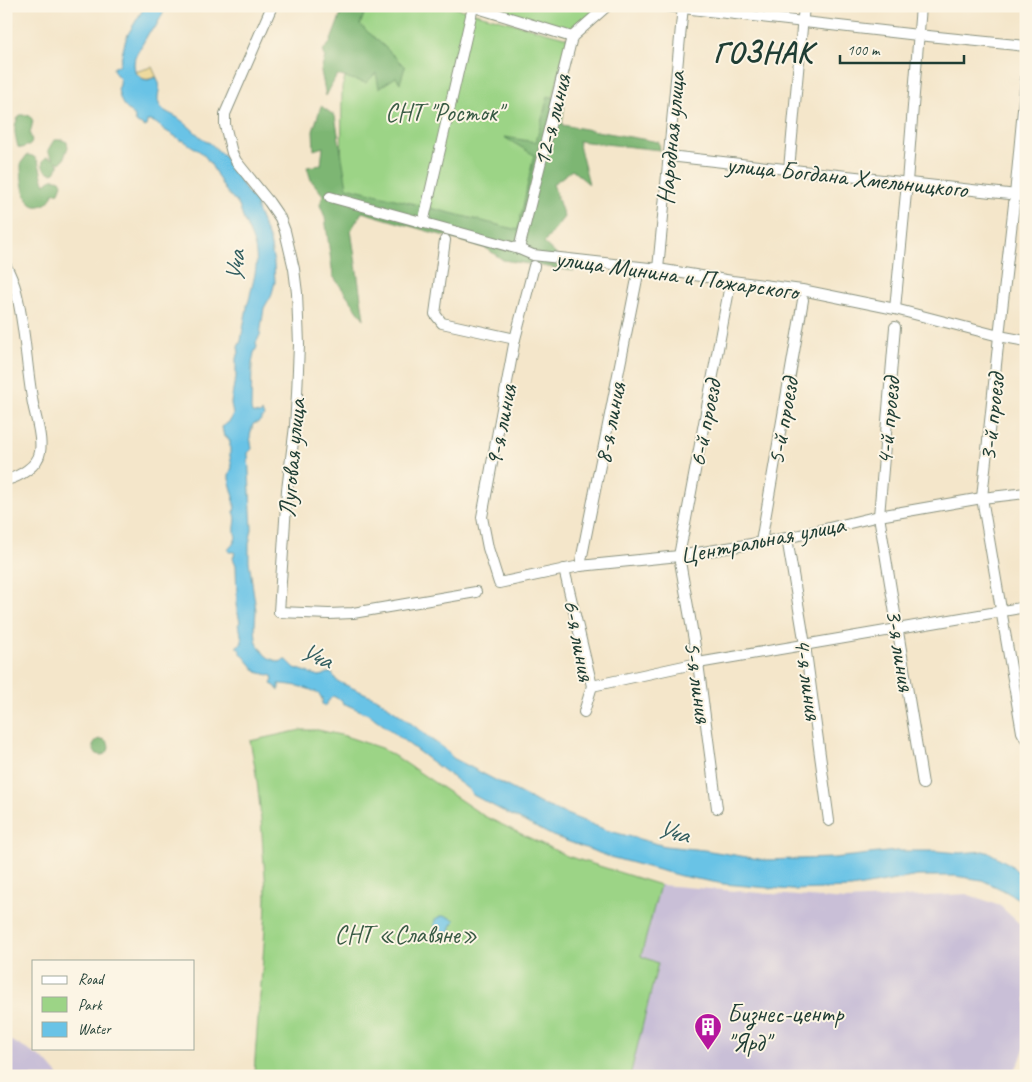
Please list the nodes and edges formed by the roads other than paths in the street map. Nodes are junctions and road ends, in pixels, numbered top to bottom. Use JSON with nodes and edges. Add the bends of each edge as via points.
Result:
{"nodes":[{"id":1,"x":272,"y":6,"type":"edge"},
{"id":2,"x":472,"y":6,"type":"edge"},
{"id":3,"x":607,"y":6,"type":"edge"},
{"id":4,"x":665,"y":6,"type":"edge"},
{"id":5,"x":804,"y":6,"type":"edge"},
{"id":6,"x":921,"y":6,"type":"edge"},
{"id":7,"x":682,"y":7,"type":"edge"},
{"id":8,"x":803,"y":22,"type":"junction"},
{"id":9,"x":918,"y":35,"type":"junction"},
{"id":10,"x":572,"y":37,"type":"junction"},
{"id":11,"x":1026,"y":46,"type":"edge"},
{"id":12,"x":1026,"y":77,"type":"edge"},
{"id":13,"x":669,"y":156,"type":"junction"},
{"id":14,"x":789,"y":169,"type":"junction"},
{"id":15,"x":907,"y":182,"type":"junction"},
{"id":16,"x":1020,"y":196,"type":"edge"},
{"id":17,"x":330,"y":198,"type":"dead end"},
{"id":18,"x":423,"y":223,"type":"junction"},
{"id":19,"x":445,"y":240,"type":"dead end"},
{"id":20,"x":519,"y":249,"type":"junction"},
{"id":21,"x":6,"y":266,"type":"edge"},
{"id":22,"x":534,"y":266,"type":"dead end"},
{"id":23,"x":658,"y":269,"type":"junction"},
{"id":24,"x":638,"y":279,"type":"dead end"},
{"id":25,"x":729,"y":290,"type":"dead end"},
{"id":26,"x":803,"y":300,"type":"dead end"},
{"id":27,"x":895,"y":309,"type":"junction"},
{"id":28,"x":895,"y":327,"type":"dead end"},
{"id":29,"x":999,"y":336,"type":"junction"},
{"id":30,"x":515,"y":339,"type":"junction"},
{"id":31,"x":1026,"y":341,"type":"edge"},
{"id":32,"x":6,"y":480,"type":"edge"},
{"id":33,"x":1026,"y":493,"type":"edge"},
{"id":34,"x":982,"y":498,"type":"junction"},
{"id":35,"x":880,"y":516,"type":"junction"},
{"id":36,"x":787,"y":538,"type":"junction"},
{"id":37,"x":761,"y":542,"type":"junction"},
{"id":38,"x":679,"y":556,"type":"junction"},
{"id":39,"x":580,"y":566,"type":"junction"},
{"id":40,"x":564,"y":569,"type":"junction"},
{"id":41,"x":499,"y":583,"type":"joint"},
{"id":42,"x":476,"y":592,"type":"dead end"},
{"id":43,"x":1026,"y":607,"type":"edge"},
{"id":44,"x":1002,"y":610,"type":"junction"},
{"id":45,"x":898,"y":628,"type":"junction"},
{"id":46,"x":805,"y":645,"type":"junction"},
{"id":47,"x":698,"y":663,"type":"junction"},
{"id":48,"x":592,"y":686,"type":"junction"},
{"id":49,"x":584,"y":712,"type":"dead end"},
{"id":50,"x":1026,"y":739,"type":"edge"},
{"id":51,"x":923,"y":784,"type":"dead end"},
{"id":52,"x":717,"y":808,"type":"dead end"},
{"id":53,"x":829,"y":821,"type":"dead end"}],
"edges":[{"from":1,"to":42,"type":"street","name":"Луговая улица","via":[[225,114],[225,125],[236,161],[280,218],[290,247],[297,293],[298,394],[287,490],[279,612],[353,614]]},
{"from":2,"to":10,"type":"street"},
{"from":2,"to":18,"type":"street"},
{"from":3,"to":10,"type":"street"},
{"from":4,"to":7,"type":"street"},
{"from":5,"to":8,"type":"street"},
{"from":6,"to":9,"type":"street"},
{"from":7,"to":8,"type":"street"},
{"from":7,"to":13,"type":"street","name":"Народная улица"},
{"from":8,"to":9,"type":"street"},
{"from":8,"to":14,"type":"street"},
{"from":9,"to":11,"type":"street"},
{"from":9,"to":15,"type":"street"},
{"from":10,"to":20,"type":"street","name":"12-я линия"},
{"from":12,"to":16,"type":"street","name":"3-й проезд"},
{"from":13,"to":14,"type":"street","name":"улица Богдана Хмельницкого"},
{"from":13,"to":23,"type":"street","name":"Народная улица"},
{"from":14,"to":15,"type":"street","name":"улица Богдана Хмельницкого"},
{"from":15,"to":16,"type":"street","name":"улица Богдана Хмельницкого"},
{"from":15,"to":27,"type":"street"},
{"from":16,"to":29,"type":"street","name":"3-й проезд"},
{"from":17,"to":18,"type":"street","name":"улица Минина и Пожарского"},
{"from":18,"to":20,"type":"street","name":"улица Минина и Пожарского"},
{"from":19,"to":30,"type":"street","via":[[435,314],[442,323]]},
{"from":20,"to":23,"type":"street","name":"улица Минина и Пожарского","via":[[533,255]]},
{"from":21,"to":32,"type":"street","via":[[19,304],[40,439],[40,453],[29,469]]},
{"from":22,"to":30,"type":"street","name":"9-я линия"},
{"from":23,"to":27,"type":"street","name":"улица Минина и Пожарского","via":[[802,290]]},
{"from":24,"to":39,"type":"street","name":"8-я линия"},
{"from":25,"to":38,"type":"street","name":"6-й проезд"},
{"from":26,"to":37,"type":"street","name":"5-й проезд"},
{"from":27,"to":29,"type":"street","name":"улица Минина и Пожарского"},
{"from":28,"to":35,"type":"street","name":"4-й проезд"},
{"from":29,"to":31,"type":"street","name":"улица Минина и Пожарского"},
{"from":29,"to":34,"type":"street","name":"3-й проезд"},
{"from":30,"to":41,"type":"street","name":"9-я линия","via":[[482,517]]},
{"from":33,"to":34,"type":"street","name":"Центральная улица"},
{"from":34,"to":35,"type":"street","name":"Центральная улица"},
{"from":34,"to":44,"type":"street","name":"3-й проезд"},
{"from":35,"to":36,"type":"street","name":"Центральная улица"},
{"from":35,"to":45,"type":"street","name":"3-я линия"},
{"from":36,"to":37,"type":"street","name":"Центральная улица"},
{"from":36,"to":46,"type":"street","name":"4-я линия"},
{"from":37,"to":38,"type":"street","name":"Центральная улица"},
{"from":38,"to":39,"type":"street","name":"Центральная улица"},
{"from":38,"to":47,"type":"street","name":"5-я линия"},
{"from":39,"to":40,"type":"street","name":"Центральная улица"},
{"from":40,"to":41,"type":"street","name":"Центральная улица"},
{"from":40,"to":48,"type":"street","name":"6-я линия"},
{"from":43,"to":44,"type":"street"},
{"from":44,"to":45,"type":"street"},
{"from":44,"to":50,"type":"street","name":"3-й проезд","via":[[1022,732]]},
{"from":45,"to":46,"type":"street"},
{"from":45,"to":51,"type":"street","name":"3-я линия"},
{"from":46,"to":47,"type":"street"},
{"from":46,"to":53,"type":"street","name":"4-я линия"},
{"from":47,"to":48,"type":"street"},
{"from":47,"to":52,"type":"street","name":"5-я линия"},
{"from":48,"to":49,"type":"street","name":"6-я линия"}]}
